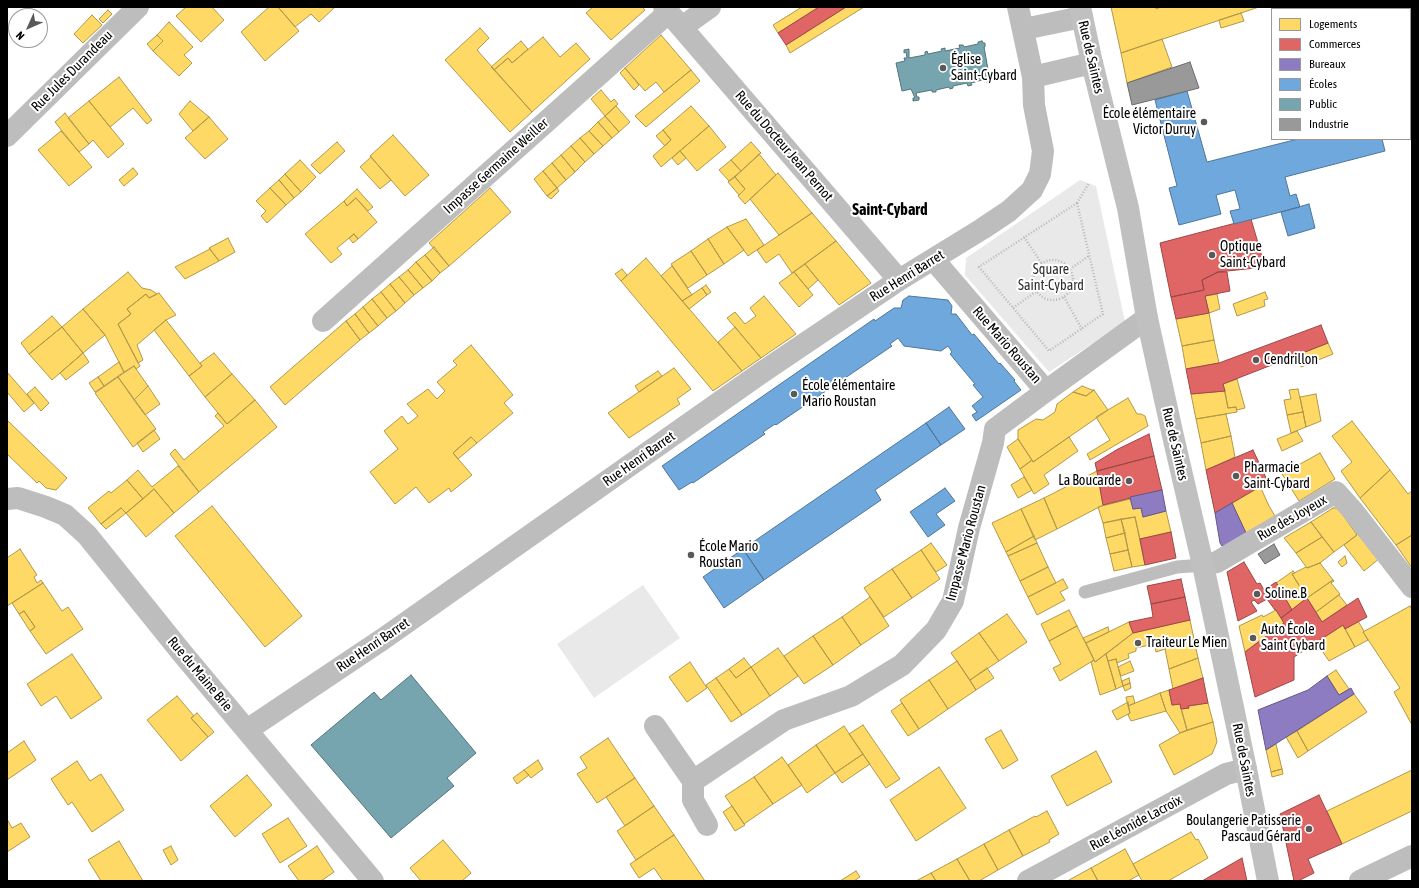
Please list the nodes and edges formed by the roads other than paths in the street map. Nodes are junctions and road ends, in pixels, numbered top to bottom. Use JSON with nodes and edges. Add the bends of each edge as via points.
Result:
{"nodes":[{"id":1,"x":138,"y":7,"type":"edge"},
{"id":2,"x":710,"y":7,"type":"edge"},
{"id":3,"x":1018,"y":7,"type":"edge"},
{"id":4,"x":1081,"y":12,"type":"edge"},
{"id":5,"x":672,"y":15,"type":"edge"},
{"id":6,"x":1024,"y":29,"type":"junction"},
{"id":7,"x":1092,"y":63,"type":"junction"},
{"id":8,"x":1033,"y":77,"type":"junction"},
{"id":9,"x":7,"y":136,"type":"edge"},
{"id":10,"x":933,"y":259,"type":"junction"},
{"id":11,"x":899,"y":280,"type":"junction"},
{"id":12,"x":1147,"y":318,"type":"junction"},
{"id":13,"x":323,"y":321,"type":"dead end"},
{"id":14,"x":1046,"y":391,"type":"junction"},
{"id":15,"x":7,"y":499,"type":"edge"},
{"id":16,"x":1203,"y":565,"type":"junction"},
{"id":17,"x":1412,"y":587,"type":"edge"},
{"id":18,"x":1085,"y":592,"type":"dead end"},
{"id":19,"x":655,"y":726,"type":"dead end"},
{"id":20,"x":247,"y":730,"type":"junction"},
{"id":21,"x":1246,"y":769,"type":"junction"},
{"id":22,"x":693,"y":781,"type":"junction"},
{"id":23,"x":707,"y":825,"type":"dead end"},
{"id":24,"x":1412,"y":856,"type":"edge"},
{"id":25,"x":373,"y":881,"type":"edge"},
{"id":26,"x":1028,"y":881,"type":"edge"},
{"id":27,"x":1268,"y":881,"type":"edge"},
{"id":28,"x":1360,"y":881,"type":"edge"}],
"edges":[{"from":1,"to":9,"type":"street","name":"Rue Jules Durandeau"},
{"from":2,"to":5,"type":"street","name":"Impasse Germaine Weiller"},
{"from":3,"to":6,"type":"street"},
{"from":4,"to":6,"type":"street"},
{"from":4,"to":7,"type":"main road","name":"Rue de Saintes"},
{"from":5,"to":11,"type":"street","name":"Rue du Docteur Jean Pernot"},
{"from":5,"to":13,"type":"street","name":"Impasse Germaine Weiller"},
{"from":6,"to":8,"type":"street"},
{"from":7,"to":8,"type":"street"},
{"from":7,"to":12,"type":"main road","name":"Rue de Saintes","via":[[1128,208]]},
{"from":8,"to":10,"type":"street","name":"Rue Henri Barret","via":[[1034,105],[1043,151],[1040,174],[1032,190],[1009,211]]},
{"from":10,"to":11,"type":"street","name":"Rue Henri Barret"},
{"from":10,"to":14,"type":"street","name":"Rue Mario Roustan"},
{"from":11,"to":20,"type":"street","name":"Rue Henri Barret","via":[[761,373],[383,639]]},
{"from":12,"to":14,"type":"street","name":"Rue Mario Roustan"},
{"from":12,"to":16,"type":"main road","name":"Rue de Saintes"},
{"from":14,"to":22,"type":"street","name":"Impasse Mario Roustan","via":[[995,429],[953,601],[936,630],[902,665],[851,696],[784,720]]},
{"from":15,"to":20,"type":"street","name":"Rue du Maine Brie","via":[[18,498],[65,515],[87,535]]},
{"from":16,"to":17,"type":"street","name":"Rue des Joyeux","via":[[1217,562],[1336,492]]},
{"from":16,"to":18,"type":"lane","via":[[1177,567]]},
{"from":16,"to":21,"type":"main road","name":"Rue de Saintes"},
{"from":19,"to":22,"type":"street"},
{"from":20,"to":25,"type":"street","name":"Rue du Maine Brie"},
{"from":21,"to":26,"type":"street","name":"Rue Léonide Lacroix","via":[[1226,774]]},
{"from":21,"to":27,"type":"main road","name":"Rue de Saintes"},
{"from":22,"to":23,"type":"street","via":[[693,800]]},
{"from":24,"to":28,"type":"street"}]}
